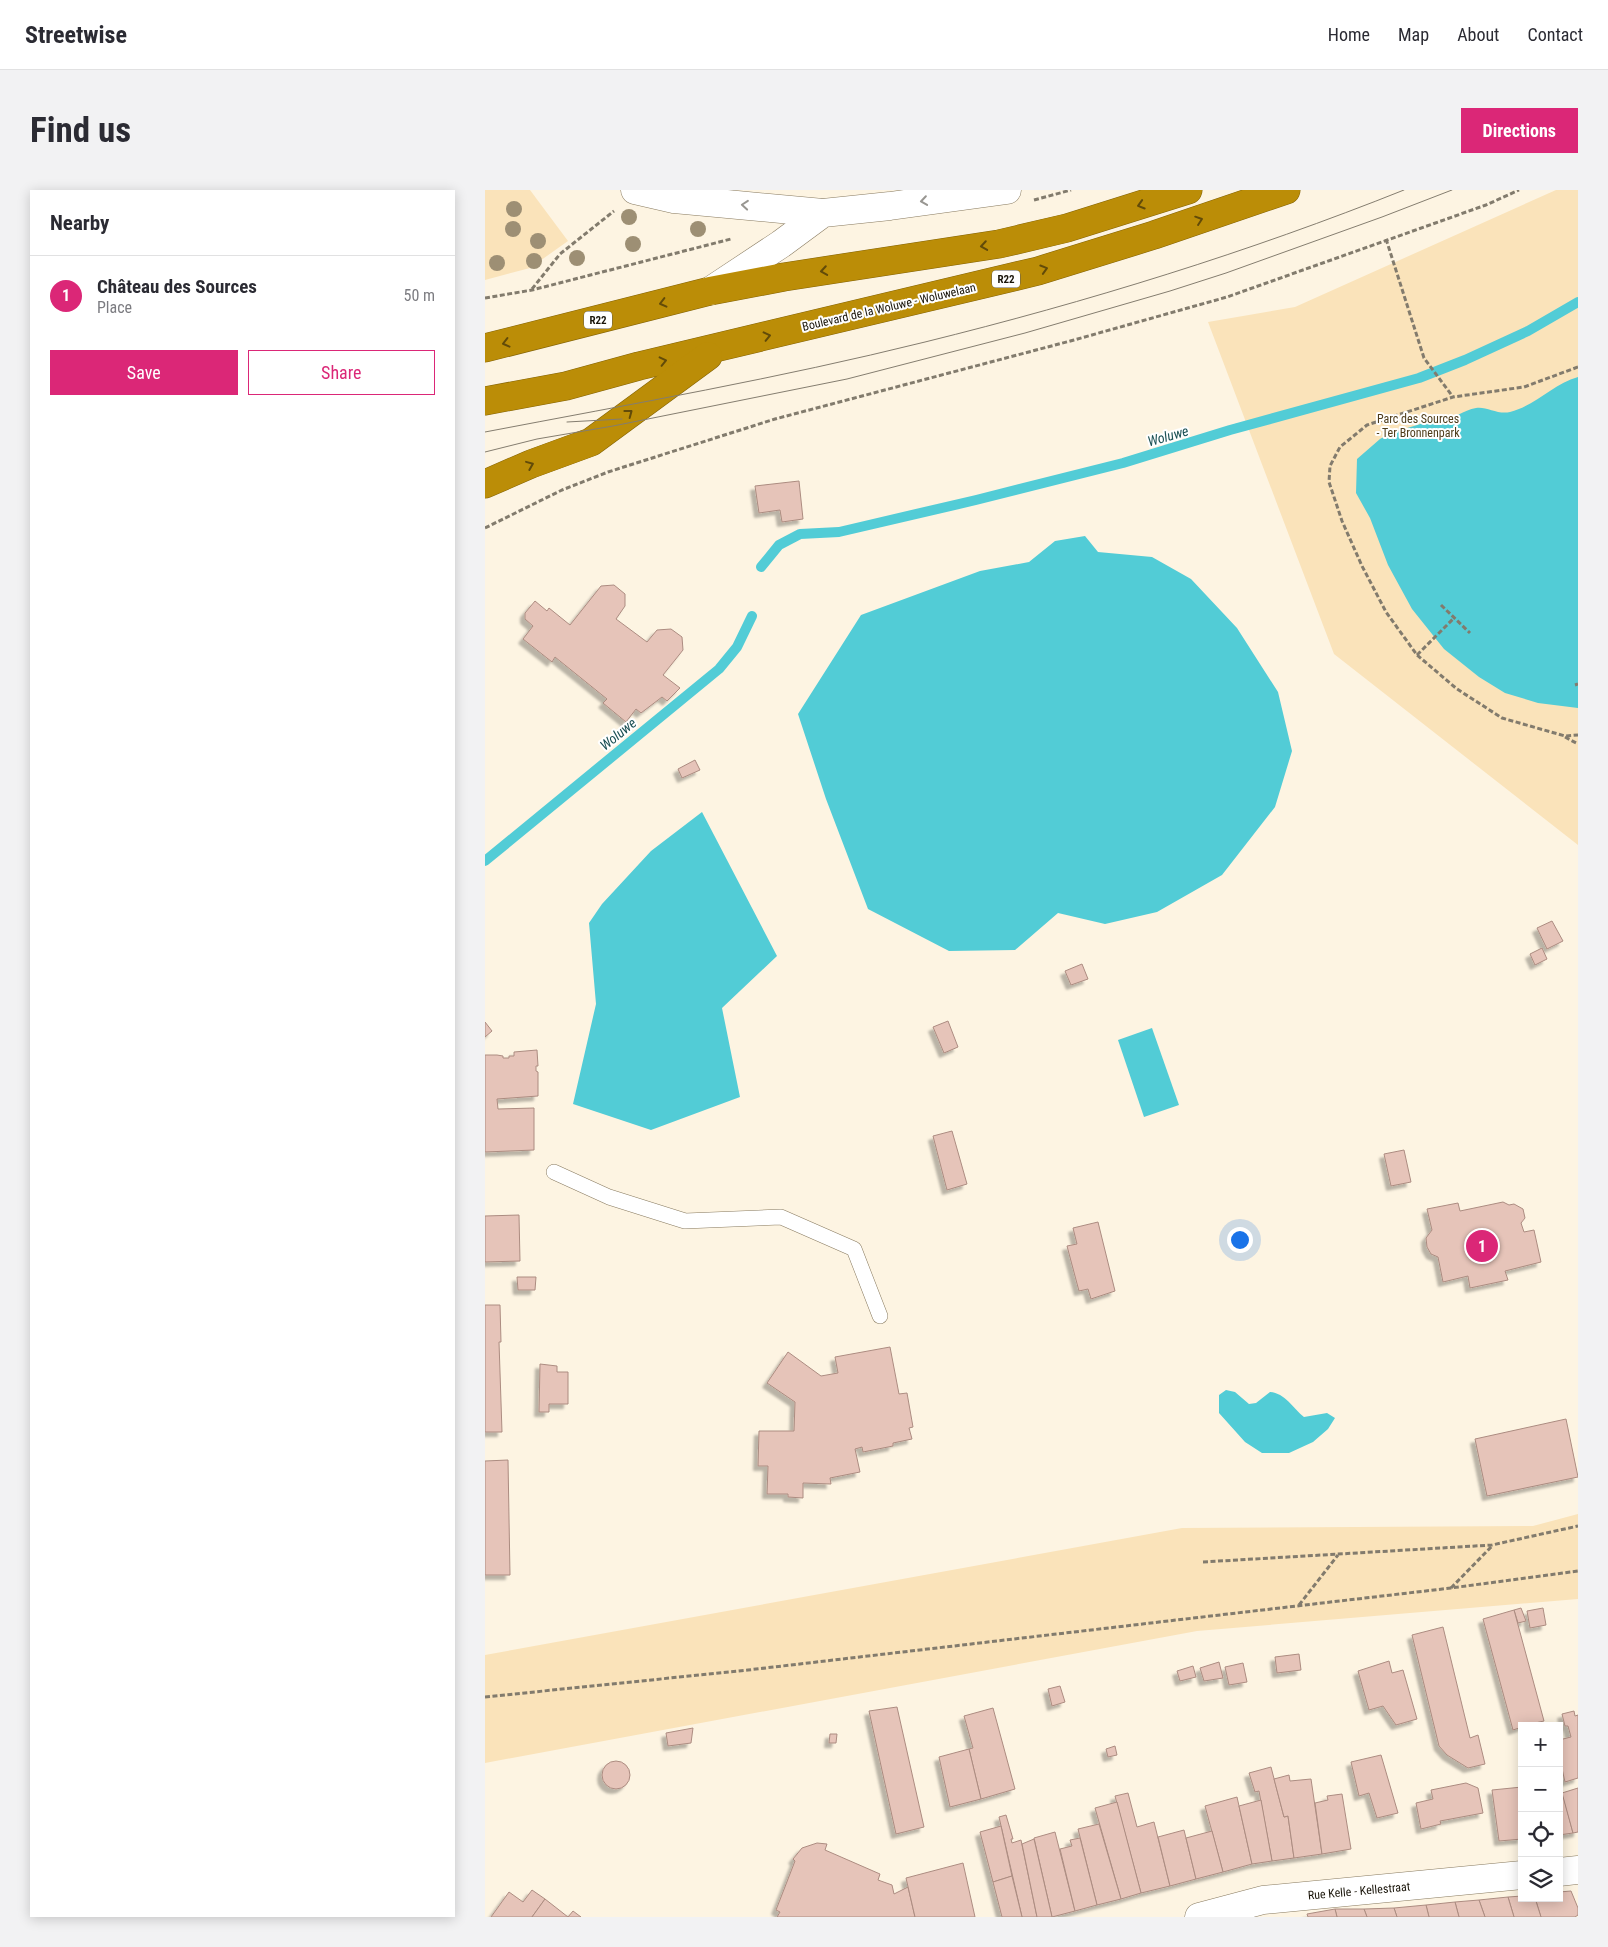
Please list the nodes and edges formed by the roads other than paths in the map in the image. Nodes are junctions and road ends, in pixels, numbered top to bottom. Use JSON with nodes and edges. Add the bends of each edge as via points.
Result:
{"nodes":[{"id":1,"x":635,"y":190,"type":"edge"},
{"id":2,"x":1007,"y":190,"type":"edge"},
{"id":3,"x":1188,"y":190,"type":"edge"},
{"id":4,"x":1287,"y":190,"type":"edge"},
{"id":5,"x":823,"y":213,"type":"junction"},
{"id":6,"x":710,"y":291,"type":"junction"},
{"id":7,"x":485,"y":348,"type":"edge"},
{"id":8,"x":719,"y":348,"type":"junction"},
{"id":9,"x":485,"y":401,"type":"edge"},
{"id":10,"x":485,"y":484,"type":"edge"},
{"id":11,"x":554,"y":1172,"type":"dead end"},
{"id":12,"x":880,"y":1316,"type":"dead end"},
{"id":13,"x":1578,"y":1870,"type":"edge"},
{"id":14,"x":1563,"y":1872,"type":"edge"},
{"id":15,"x":1518,"y":1875,"type":"edge"},
{"id":16,"x":1199,"y":1917,"type":"edge"}],
"edges":[{"from":5,"to":1,"type":"street","one_way":true,"via":[[674,199]]},
{"from":2,"to":5,"type":"street","one_way":true},
{"from":3,"to":6,"type":"highway","number":"R22","one_way":true,"via":[[1067,228],[999,244]]},
{"from":8,"to":4,"type":"highway","name":"Boulevard de la Woluwe - Woluwelaan","number":"R22","one_way":true,"via":[[1038,271]]},
{"from":5,"to":6,"type":"street"},
{"from":6,"to":7,"type":"highway","number":"R22","one_way":true},
{"from":9,"to":8,"type":"highway","name":"Boulevard de la Woluwe - Woluwelaan","number":"R22","one_way":true,"via":[[565,386]]},
{"from":10,"to":8,"type":"highway","number":"R22","one_way":true,"via":[[591,442]]},
{"from":11,"to":12,"type":"lane","via":[[609,1198],[685,1221],[781,1217],[791,1221],[854,1249]]},
{"from":13,"to":14,"type":"street"},
{"from":15,"to":16,"type":"street","name":"Rue Kelle - Kellestraat","via":[[1263,1900]]}]}
